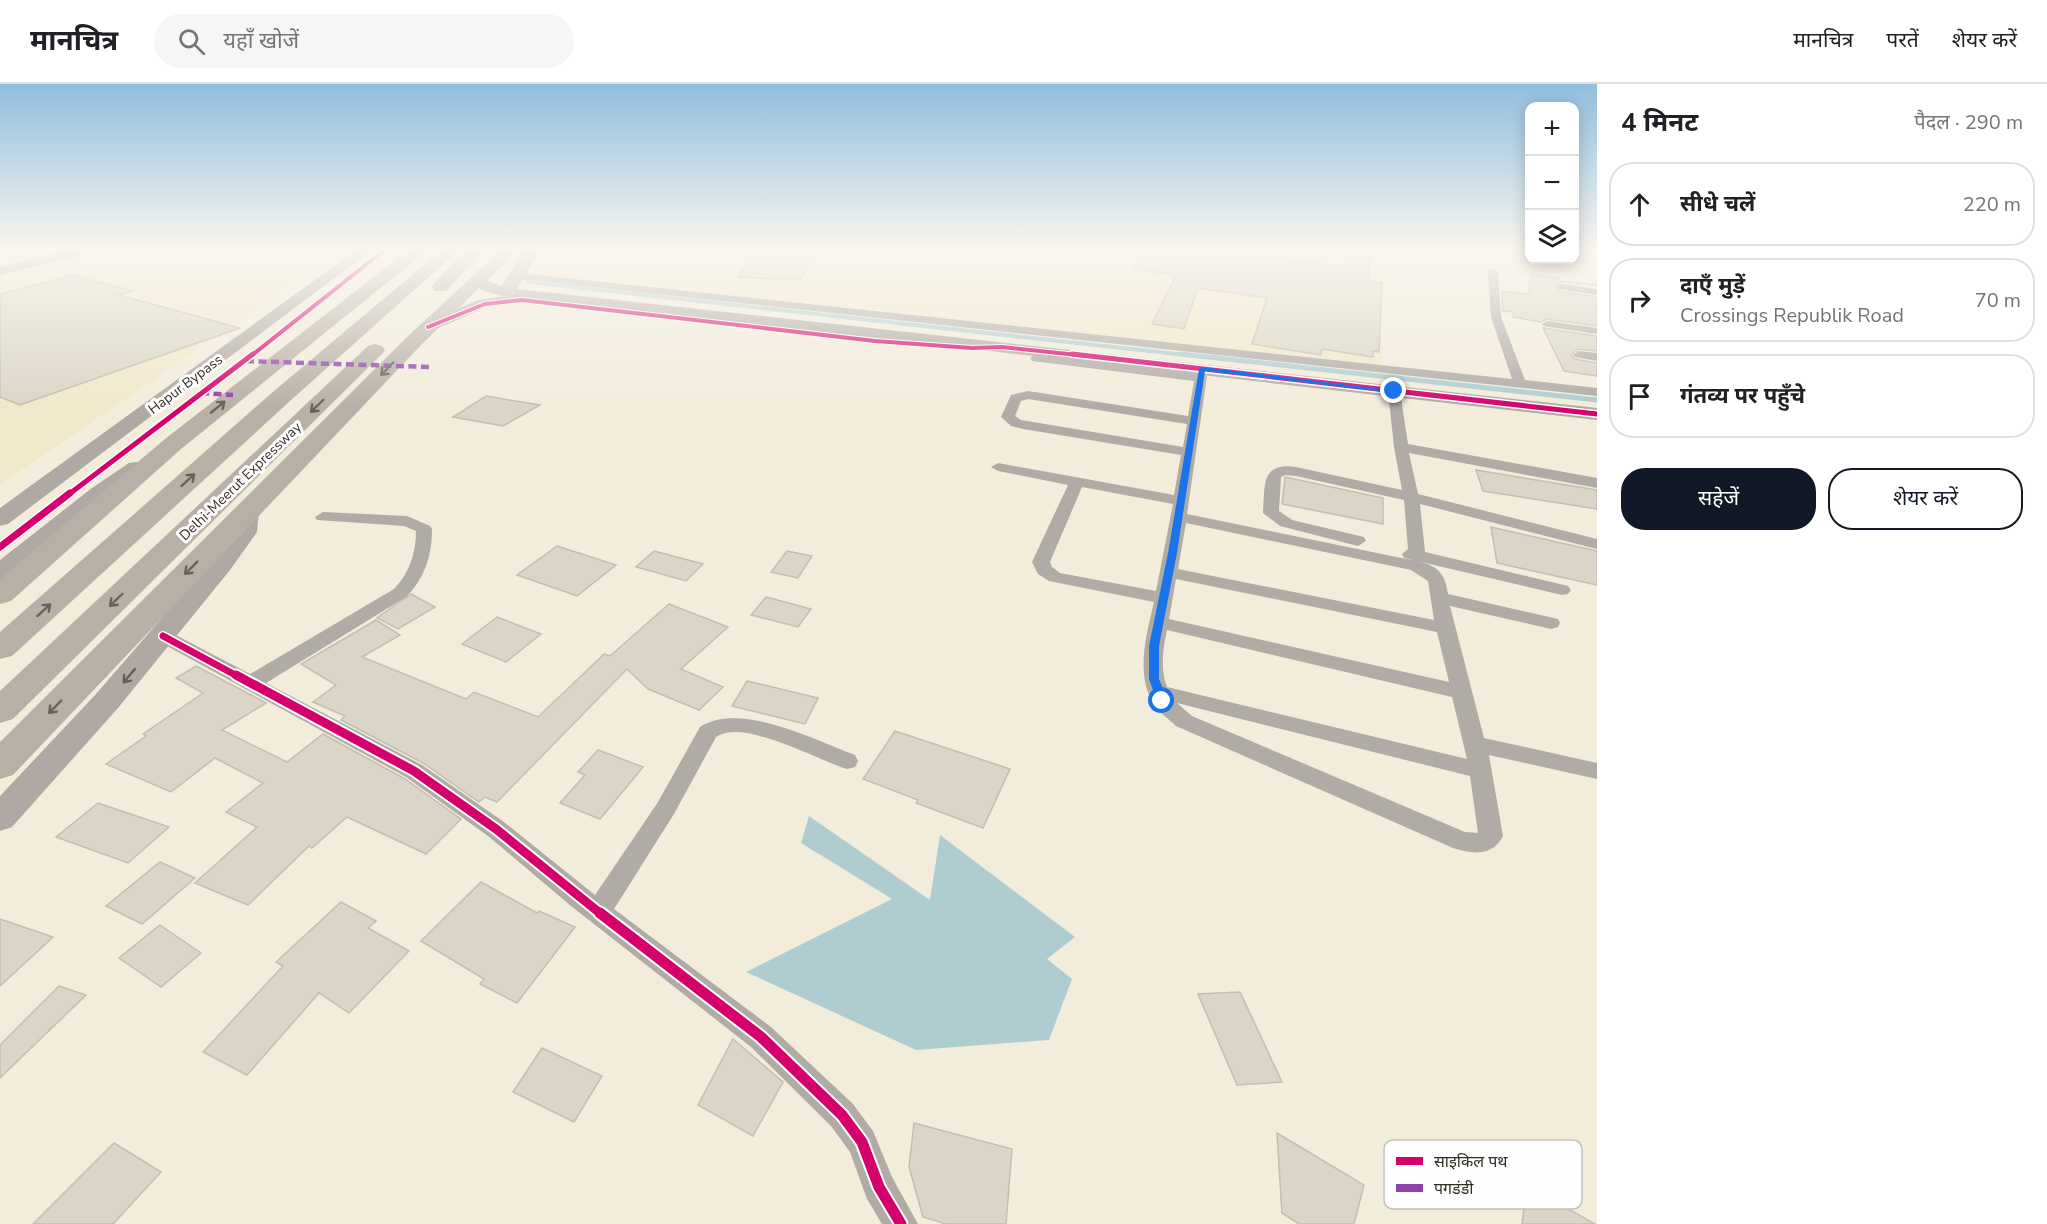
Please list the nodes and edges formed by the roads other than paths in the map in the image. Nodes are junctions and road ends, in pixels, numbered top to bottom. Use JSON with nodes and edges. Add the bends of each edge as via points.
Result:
{"nodes":[{"id":1,"x":296,"y":301,"type":"edge"},
{"id":2,"x":353,"y":301,"type":"edge"},
{"id":3,"x":392,"y":301,"type":"edge"},
{"id":4,"x":432,"y":301,"type":"edge"},
{"id":5,"x":444,"y":301,"type":"edge"},
{"id":6,"x":500,"y":301,"type":"edge"},
{"id":7,"x":522,"y":301,"type":"edge"},
{"id":8,"x":590,"y":301,"type":"edge"},
{"id":9,"x":753,"y":301,"type":"edge"},
{"id":10,"x":1495,"y":301,"type":"edge"},
{"id":11,"x":419,"y":317,"type":"junction"},
{"id":12,"x":1547,"y":324,"type":"dead end"},
{"id":13,"x":1597,"y":331,"type":"edge"},
{"id":14,"x":1002,"y":347,"type":"junction"},
{"id":15,"x":1580,"y":355,"type":"dead end"},
{"id":16,"x":1597,"y":357,"type":"edge"},
{"id":17,"x":1036,"y":358,"type":"dead end"},
{"id":18,"x":1202,"y":374,"type":"junction"},
{"id":19,"x":1520,"y":384,"type":"junction"},
{"id":20,"x":1394,"y":391,"type":"junction"},
{"id":21,"x":1597,"y":392,"type":"edge"},
{"id":22,"x":1597,"y":414,"type":"edge"},
{"id":23,"x":1195,"y":421,"type":"junction"},
{"id":24,"x":173,"y":444,"type":"junction"},
{"id":25,"x":1401,"y":447,"type":"junction"},
{"id":26,"x":1189,"y":452,"type":"junction"},
{"id":27,"x":998,"y":467,"type":"dead end"},
{"id":28,"x":1077,"y":482,"type":"junction"},
{"id":29,"x":1597,"y":483,"type":"edge"},
{"id":30,"x":1411,"y":497,"type":"junction"},
{"id":31,"x":1179,"y":509,"type":"junction"},
{"id":32,"x":247,"y":512,"type":"junction"},
{"id":33,"x":323,"y":517,"type":"dead end"},
{"id":34,"x":0,"y":519,"type":"edge"},
{"id":35,"x":1597,"y":544,"type":"edge"},
{"id":36,"x":1417,"y":556,"type":"junction"},
{"id":37,"x":0,"y":572,"type":"edge"},
{"id":38,"x":1168,"y":572,"type":"junction"},
{"id":39,"x":1562,"y":590,"type":"dead end"},
{"id":40,"x":0,"y":595,"type":"edge"},
{"id":41,"x":1163,"y":598,"type":"junction"},
{"id":42,"x":1441,"y":598,"type":"junction"},
{"id":43,"x":1158,"y":622,"type":"junction"},
{"id":44,"x":1551,"y":623,"type":"dead end"},
{"id":45,"x":1445,"y":628,"type":"junction"},
{"id":46,"x":163,"y":636,"type":"junction"},
{"id":47,"x":0,"y":649,"type":"edge"},
{"id":48,"x":250,"y":683,"type":"junction"},
{"id":49,"x":1159,"y":692,"type":"junction"},
{"id":50,"x":1462,"y":692,"type":"junction"},
{"id":51,"x":0,"y":711,"type":"edge"},
{"id":52,"x":1475,"y":744,"type":"junction"},
{"id":53,"x":847,"y":761,"type":"dead end"},
{"id":54,"x":0,"y":765,"type":"edge"},
{"id":55,"x":1480,"y":770,"type":"junction"},
{"id":56,"x":1597,"y":771,"type":"edge"},
{"id":57,"x":0,"y":818,"type":"edge"},
{"id":58,"x":598,"y":912,"type":"junction"},
{"id":59,"x":901,"y":1224,"type":"edge"}],
"edges":[{"from":1,"to":34,"type":"street","name":"Hapur Bypass"},
{"from":24,"to":2,"type":"highway","one_way":true},
{"from":47,"to":3,"type":"highway","one_way":true},
{"from":4,"to":11,"type":"highway","name":"Delhi-Meerut Expressway"},
{"from":5,"to":11,"type":"highway"},
{"from":6,"to":11,"type":"street"},
{"from":7,"to":14,"type":"street","via":[[875,341]]},
{"from":8,"to":14,"type":"street"},
{"from":9,"to":19,"type":"street"},
{"from":10,"to":19,"type":"street","via":[[1496,317]]},
{"from":11,"to":32,"type":"highway","one_way":true},
{"from":11,"to":51,"type":"highway","name":"Delhi-Meerut Expressway","one_way":true},
{"from":12,"to":13,"type":"street"},
{"from":14,"to":18,"type":"street"},
{"from":15,"to":16,"type":"street"},
{"from":17,"to":18,"type":"street"},
{"from":18,"to":20,"type":"street"},
{"from":18,"to":23,"type":"street"},
{"from":19,"to":21,"type":"street"},
{"from":20,"to":22,"type":"street"},
{"from":20,"to":25,"type":"street"},
{"from":23,"to":26,"type":"street"},
{"from":23,"to":26,"type":"street","via":[[1029,395],[1016,398],[1008,417],[1023,425]]},
{"from":24,"to":37,"type":"street","via":[[100,494]]},
{"from":24,"to":40,"type":"highway"},
{"from":25,"to":29,"type":"street"},
{"from":25,"to":30,"type":"street"},
{"from":26,"to":31,"type":"street"},
{"from":27,"to":28,"type":"street"},
{"from":28,"to":31,"type":"street"},
{"from":28,"to":41,"type":"street","via":[[1041,562],[1044,570],[1054,577]]},
{"from":30,"to":35,"type":"street"},
{"from":30,"to":36,"type":"street"},
{"from":30,"to":36,"type":"street","via":[[1286,470],[1276,472],[1274,477],[1271,513],[1286,523]]},
{"from":31,"to":38,"type":"street"},
{"from":31,"to":42,"type":"street","via":[[1416,566],[1437,579]]},
{"from":32,"to":46,"type":"street","via":[[245,532]]},
{"from":32,"to":54,"type":"highway","one_way":true},
{"from":33,"to":48,"type":"street","via":[[407,521],[424,528],[424,547],[412,581],[359,620]]},
{"from":36,"to":39,"type":"street"},
{"from":38,"to":41,"type":"street"},
{"from":38,"to":45,"type":"street"},
{"from":41,"to":43,"type":"street"},
{"from":42,"to":44,"type":"street"},
{"from":42,"to":45,"type":"street"},
{"from":43,"to":49,"type":"street","via":[[1154,679]]},
{"from":43,"to":50,"type":"street"},
{"from":45,"to":50,"type":"street"},
{"from":46,"to":48,"type":"street"},
{"from":46,"to":57,"type":"street","one_way":true},
{"from":48,"to":58,"type":"street","via":[[414,771],[496,829]]},
{"from":49,"to":55,"type":"street"},
{"from":49,"to":55,"type":"street","via":[[1162,701],[1184,721],[1462,841],[1482,844],[1491,836]]},
{"from":50,"to":52,"type":"street"},
{"from":52,"to":55,"type":"street"},
{"from":52,"to":56,"type":"street"},
{"from":53,"to":58,"type":"street","via":[[760,730],[719,724],[708,732],[666,808]]},
{"from":58,"to":59,"type":"street","via":[[761,1037],[842,1115],[862,1142],[879,1186]]}]}
